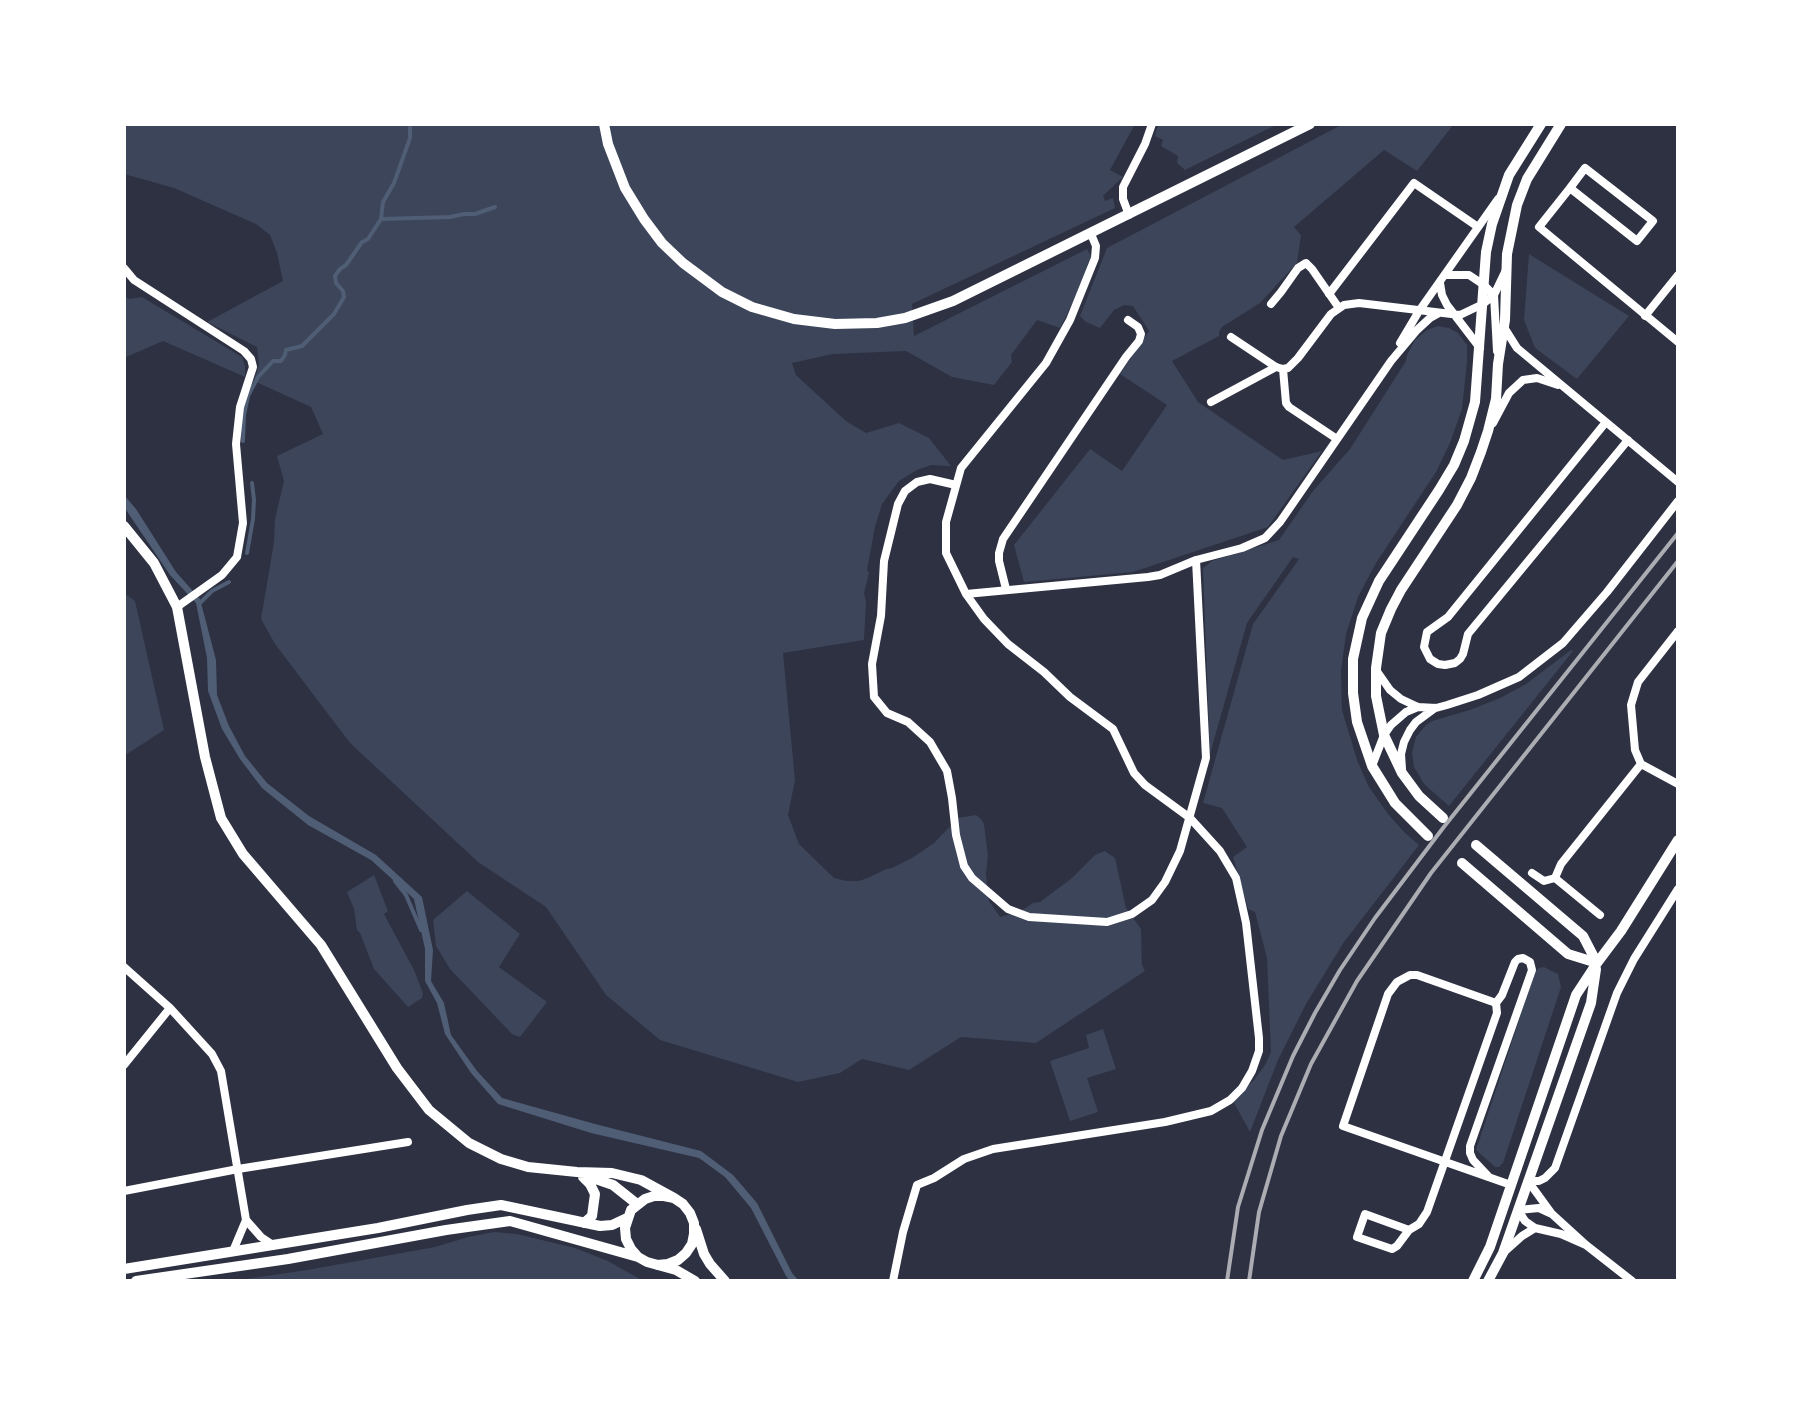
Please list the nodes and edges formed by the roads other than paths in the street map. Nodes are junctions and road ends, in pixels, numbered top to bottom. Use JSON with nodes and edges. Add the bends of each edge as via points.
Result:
{"nodes":[{"id":1,"x":604,"y":124,"type":"edge"},
{"id":2,"x":1152,"y":124,"type":"edge"},
{"id":3,"x":1310,"y":124,"type":"edge"},
{"id":4,"x":1541,"y":124,"type":"edge"},
{"id":5,"x":1561,"y":124,"type":"edge"},
{"id":6,"x":1570,"y":188,"type":"junction"},
{"id":7,"x":1501,"y":195,"type":"junction"},
{"id":8,"x":1129,"y":215,"type":"junction"},
{"id":9,"x":1478,"y":227,"type":"junction"},
{"id":10,"x":1091,"y":234,"type":"junction"},
{"id":11,"x":124,"y":268,"type":"edge"},
{"id":12,"x":1506,"y":269,"type":"junction"},
{"id":13,"x":1678,"y":275,"type":"edge"},
{"id":14,"x":1443,"y":279,"type":"junction"},
{"id":15,"x":1484,"y":285,"type":"junction"},
{"id":16,"x":1329,"y":294,"type":"junction"},
{"id":17,"x":1494,"y":295,"type":"junction"},
{"id":18,"x":1271,"y":304,"type":"dead end"},
{"id":19,"x":1483,"y":304,"type":"junction"},
{"id":20,"x":1339,"y":308,"type":"junction"},
{"id":21,"x":1419,"y":311,"type":"junction"},
{"id":22,"x":1439,"y":313,"type":"junction"},
{"id":23,"x":1454,"y":315,"type":"junction"},
{"id":24,"x":1645,"y":316,"type":"junction"},
{"id":25,"x":1128,"y":320,"type":"dead end"},
{"id":26,"x":1505,"y":329,"type":"junction"},
{"id":27,"x":1231,"y":337,"type":"dead end"},
{"id":28,"x":1678,"y":342,"type":"edge"},
{"id":29,"x":1480,"y":348,"type":"junction"},
{"id":30,"x":1391,"y":361,"type":"junction"},
{"id":31,"x":1498,"y":364,"type":"junction"},
{"id":32,"x":1279,"y":368,"type":"junction"},
{"id":33,"x":1565,"y":388,"type":"junction"},
{"id":34,"x":1211,"y":402,"type":"dead end"},
{"id":35,"x":1606,"y":422,"type":"junction"},
{"id":36,"x":1488,"y":431,"type":"junction"},
{"id":37,"x":1337,"y":439,"type":"junction"},
{"id":38,"x":1628,"y":440,"type":"junction"},
{"id":39,"x":1678,"y":482,"type":"edge"},
{"id":40,"x":956,"y":485,"type":"junction"},
{"id":41,"x":1678,"y":501,"type":"edge"},
{"id":42,"x":124,"y":526,"type":"edge"},
{"id":43,"x":1196,"y":560,"type":"junction"},
{"id":44,"x":1006,"y":589,"type":"junction"},
{"id":45,"x":966,"y":594,"type":"junction"},
{"id":46,"x":177,"y":607,"type":"junction"},
{"id":47,"x":1678,"y":631,"type":"edge"},
{"id":48,"x":1376,"y":668,"type":"junction"},
{"id":49,"x":1418,"y":707,"type":"junction"},
{"id":50,"x":1436,"y":708,"type":"junction"},
{"id":51,"x":1384,"y":735,"type":"junction"},
{"id":52,"x":1641,"y":764,"type":"junction"},
{"id":53,"x":1372,"y":766,"type":"junction"},
{"id":54,"x":1402,"y":773,"type":"junction"},
{"id":55,"x":1678,"y":784,"type":"edge"},
{"id":56,"x":1190,"y":818,"type":"junction"},
{"id":57,"x":1443,"y":818,"type":"dead end"},
{"id":58,"x":1428,"y":836,"type":"dead end"},
{"id":59,"x":1678,"y":840,"type":"edge"},
{"id":60,"x":1476,"y":845,"type":"dead end"},
{"id":61,"x":1462,"y":863,"type":"dead end"},
{"id":62,"x":1532,"y":873,"type":"dead end"},
{"id":63,"x":1555,"y":878,"type":"junction"},
{"id":64,"x":1678,"y":889,"type":"edge"},
{"id":65,"x":1600,"y":915,"type":"dead end"},
{"id":66,"x":1597,"y":963,"type":"junction"},
{"id":67,"x":124,"y":967,"type":"edge"},
{"id":68,"x":1496,"y":1003,"type":"junction"},
{"id":69,"x":170,"y":1008,"type":"junction"},
{"id":70,"x":124,"y":1065,"type":"edge"},
{"id":71,"x":408,"y":1142,"type":"dead end"},
{"id":72,"x":1446,"y":1162,"type":"junction"},
{"id":73,"x":238,"y":1169,"type":"junction"},
{"id":74,"x":577,"y":1172,"type":"junction"},
{"id":75,"x":1489,"y":1177,"type":"junction"},
{"id":76,"x":1528,"y":1181,"type":"junction"},
{"id":77,"x":1511,"y":1185,"type":"junction"},
{"id":78,"x":124,"y":1191,"type":"edge"},
{"id":79,"x":674,"y":1198,"type":"junction"},
{"id":80,"x":637,"y":1204,"type":"junction"},
{"id":81,"x":1518,"y":1210,"type":"junction"},
{"id":82,"x":1552,"y":1214,"type":"junction"},
{"id":83,"x":627,"y":1218,"type":"junction"},
{"id":84,"x":246,"y":1220,"type":"junction"},
{"id":85,"x":584,"y":1223,"type":"junction"},
{"id":86,"x":694,"y":1223,"type":"junction"},
{"id":87,"x":1535,"y":1228,"type":"junction"},
{"id":88,"x":1409,"y":1230,"type":"junction"},
{"id":89,"x":273,"y":1245,"type":"junction"},
{"id":90,"x":1586,"y":1245,"type":"junction"},
{"id":91,"x":233,"y":1251,"type":"junction"},
{"id":92,"x":1503,"y":1253,"type":"junction"},
{"id":93,"x":638,"y":1257,"type":"junction"},
{"id":94,"x":657,"y":1265,"type":"junction"},
{"id":95,"x":124,"y":1269,"type":"edge"},
{"id":96,"x":136,"y":1281,"type":"edge"},
{"id":97,"x":695,"y":1281,"type":"edge"},
{"id":98,"x":725,"y":1281,"type":"edge"},
{"id":99,"x":893,"y":1281,"type":"edge"},
{"id":100,"x":1473,"y":1281,"type":"edge"},
{"id":101,"x":1488,"y":1281,"type":"edge"},
{"id":102,"x":1632,"y":1281,"type":"edge"}],
"edges":[{"from":1,"to":10,"type":"street","via":[[625,188],[662,243],[722,292],[794,319],[860,324],[917,314]]},
{"from":2,"to":8,"type":"street","via":[[1123,187]]},
{"from":3,"to":8,"type":"street"},
{"from":4,"to":7,"type":"street"},
{"from":5,"to":12,"type":"street","via":[[1517,205]]},
{"from":6,"to":6,"type":"street","via":[[1585,168],[1653,221],[1637,241]]},
{"from":6,"to":24,"type":"street","via":[[1539,227]]},
{"from":7,"to":9,"type":"street"},
{"from":7,"to":15,"type":"street","via":[[1486,252]]},
{"from":8,"to":10,"type":"street"},
{"from":9,"to":14,"type":"street"},
{"from":9,"to":16,"type":"street","via":[[1414,183]]},
{"from":10,"to":40,"type":"street","via":[[1095,258],[1064,331],[1046,363],[961,468]]},
{"from":11,"to":46,"type":"street","via":[[134,280],[244,351],[253,367],[240,407],[236,444],[243,523],[237,557],[222,575]]},
{"from":12,"to":17,"type":"street"},
{"from":12,"to":26,"type":"street"},
{"from":13,"to":24,"type":"street"},
{"from":14,"to":15,"type":"street","via":[[1469,275]]},
{"from":14,"to":21,"type":"street"},
{"from":14,"to":23,"type":"street","via":[[1442,295]]},
{"from":15,"to":17,"type":"street"},
{"from":15,"to":19,"type":"street"},
{"from":16,"to":18,"type":"street","via":[[1306,263]]},
{"from":16,"to":20,"type":"street"},
{"from":17,"to":19,"type":"street"},
{"from":17,"to":31,"type":"street"},
{"from":19,"to":23,"type":"street"},
{"from":19,"to":29,"type":"street"},
{"from":20,"to":21,"type":"street","via":[[1359,303]]},
{"from":20,"to":32,"type":"street","via":[[1298,358],[1288,368]]},
{"from":21,"to":22,"type":"street"},
{"from":21,"to":30,"type":"street"},
{"from":22,"to":23,"type":"street"},
{"from":22,"to":30,"type":"street"},
{"from":23,"to":29,"type":"street"},
{"from":24,"to":28,"type":"street"},
{"from":25,"to":44,"type":"street","via":[[1138,327],[1139,341],[1003,539],[999,561]]},
{"from":26,"to":31,"type":"street"},
{"from":26,"to":33,"type":"street","via":[[1517,348]]},
{"from":27,"to":32,"type":"street"},
{"from":29,"to":53,"type":"street","via":[[1475,402],[1454,465],[1379,581],[1362,618],[1353,659],[1353,693],[1359,734]]},
{"from":30,"to":37,"type":"street"},
{"from":31,"to":36,"type":"street"},
{"from":32,"to":34,"type":"street"},
{"from":32,"to":37,"type":"street","via":[[1289,407]]},
{"from":33,"to":35,"type":"street"},
{"from":33,"to":36,"type":"street","via":[[1537,378],[1523,380],[1509,393]]},
{"from":35,"to":38,"type":"street"},
{"from":35,"to":38,"type":"street","via":[[1448,617],[1427,632],[1424,647],[1430,659],[1445,665],[1460,659],[1468,634]]},
{"from":36,"to":48,"type":"street","via":[[1457,505],[1391,609]]},
{"from":37,"to":43,"type":"street","via":[[1271,533],[1256,543]]},
{"from":38,"to":39,"type":"street"},
{"from":40,"to":45,"type":"street","via":[[946,522],[946,553]]},
{"from":40,"to":56,"type":"street","via":[[917,482],[898,504],[884,561],[872,664],[874,697],[887,713],[908,722],[930,742],[947,771],[956,835],[972,878],[1008,909],[1029,917],[1107,922],[1152,900],[1180,851]]},
{"from":41,"to":50,"type":"street","via":[[1563,643],[1519,677]]},
{"from":42,"to":46,"type":"street","via":[[154,563]]},
{"from":43,"to":44,"type":"street","via":[[1148,577]]},
{"from":43,"to":56,"type":"street","via":[[1206,758]]},
{"from":44,"to":45,"type":"street"},
{"from":45,"to":56,"type":"street","via":[[1008,644],[1113,729],[1145,785]]},
{"from":46,"to":74,"type":"street","via":[[221,818],[243,854],[321,945],[429,1110],[469,1143],[501,1159]]},
{"from":47,"to":52,"type":"street","via":[[1633,693],[1634,745]]},
{"from":48,"to":49,"type":"street","via":[[1390,690]]},
{"from":48,"to":51,"type":"street"},
{"from":49,"to":50,"type":"street"},
{"from":49,"to":51,"type":"street","via":[[1399,716]]},
{"from":50,"to":54,"type":"street","via":[[1410,730],[1401,754]]},
{"from":51,"to":53,"type":"street"},
{"from":51,"to":54,"type":"street"},
{"from":52,"to":55,"type":"street"},
{"from":52,"to":63,"type":"street"},
{"from":53,"to":58,"type":"street","via":[[1395,803]]},
{"from":54,"to":57,"type":"street"},
{"from":56,"to":99,"type":"street","via":[[1236,878],[1246,923],[1260,1045],[1242,1088],[1211,1111],[993,1149],[964,1159],[917,1185]]},
{"from":59,"to":66,"type":"street"},
{"from":60,"to":66,"type":"street","via":[[1583,936]]},
{"from":61,"to":66,"type":"street","via":[[1568,954]]},
{"from":62,"to":63,"type":"street","via":[[1544,881]]},
{"from":63,"to":65,"type":"street"},
{"from":64,"to":76,"type":"street","via":[[1617,993],[1555,1168],[1539,1181]]},
{"from":66,"to":76,"type":"street","via":[[1591,1003]]},
{"from":66,"to":77,"type":"street","via":[[1576,995]]},
{"from":67,"to":69,"type":"street"},
{"from":68,"to":72,"type":"street"},
{"from":68,"to":72,"type":"street","via":[[1417,975],[1397,982],[1388,994],[1343,1126]]},
{"from":68,"to":75,"type":"street","via":[[1515,962],[1527,959],[1532,970],[1470,1146],[1473,1160]]},
{"from":69,"to":70,"type":"street"},
{"from":69,"to":73,"type":"street","via":[[221,1071]]},
{"from":71,"to":73,"type":"street"},
{"from":72,"to":75,"type":"street"},
{"from":72,"to":88,"type":"street","via":[[1427,1212]]},
{"from":73,"to":78,"type":"street"},
{"from":73,"to":84,"type":"street"},
{"from":74,"to":79,"type":"street","via":[[641,1180]]},
{"from":74,"to":80,"type":"street","via":[[613,1185]]},
{"from":74,"to":85,"type":"street","via":[[595,1194],[592,1216]]},
{"from":75,"to":77,"type":"street"},
{"from":76,"to":81,"type":"street"},
{"from":76,"to":82,"type":"street"},
{"from":77,"to":81,"type":"street"},
{"from":77,"to":100,"type":"street"},
{"from":79,"to":80,"type":"street","via":[[654,1196]]},
{"from":79,"to":86,"type":"street"},
{"from":80,"to":83,"type":"street"},
{"from":81,"to":82,"type":"street","via":[[1539,1208]]},
{"from":81,"to":87,"type":"street"},
{"from":81,"to":92,"type":"street"},
{"from":82,"to":90,"type":"street"},
{"from":83,"to":85,"type":"street","via":[[612,1225]]},
{"from":83,"to":93,"type":"street","via":[[626,1239]]},
{"from":84,"to":89,"type":"street"},
{"from":84,"to":91,"type":"street"},
{"from":85,"to":89,"type":"street","via":[[501,1205]]},
{"from":86,"to":94,"type":"street","via":[[686,1253]]},
{"from":86,"to":98,"type":"street","via":[[704,1254]]},
{"from":87,"to":90,"type":"street"},
{"from":87,"to":92,"type":"street"},
{"from":88,"to":88,"type":"street","via":[[1365,1214],[1357,1237],[1392,1249]]},
{"from":89,"to":91,"type":"street"},
{"from":90,"to":102,"type":"street"},
{"from":91,"to":95,"type":"street"},
{"from":92,"to":101,"type":"street"},
{"from":93,"to":94,"type":"street"},
{"from":93,"to":96,"type":"street","via":[[510,1221]]},
{"from":94,"to":97,"type":"street"}]}
